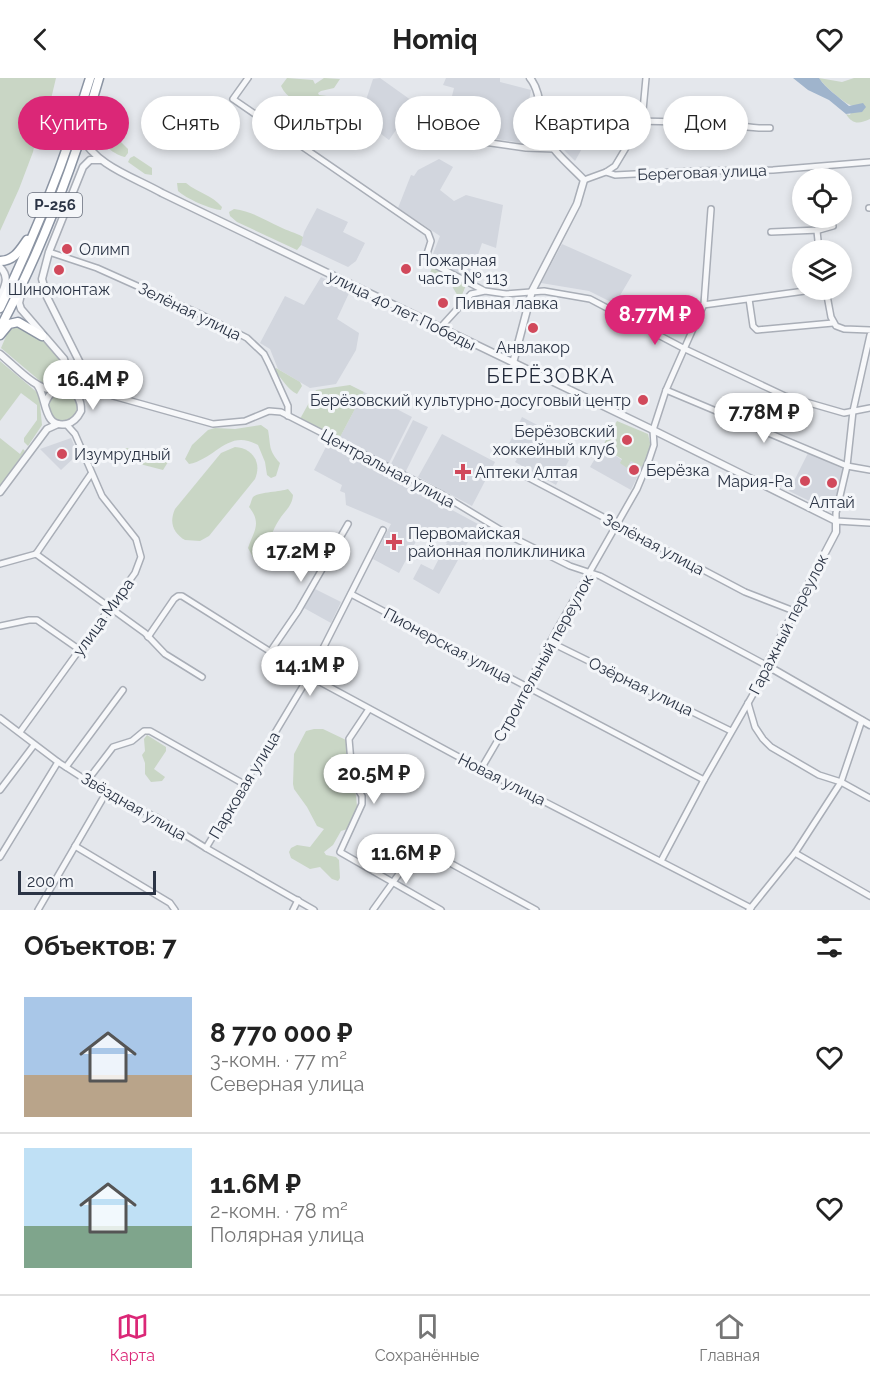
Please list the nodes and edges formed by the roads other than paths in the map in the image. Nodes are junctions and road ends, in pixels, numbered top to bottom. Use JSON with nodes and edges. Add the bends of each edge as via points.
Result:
{"nodes":[{"id":1,"x":90,"y":78,"type":"edge"},
{"id":2,"x":99,"y":78,"type":"edge"},
{"id":3,"x":248,"y":78,"type":"edge"},
{"id":4,"x":530,"y":78,"type":"edge"},
{"id":5,"x":646,"y":78,"type":"edge"},
{"id":6,"x":93,"y":96,"type":"edge"},
{"id":7,"x":537,"y":96,"type":"edge"},
{"id":8,"x":644,"y":96,"type":"edge"},
{"id":9,"x":651,"y":121,"type":"edge"},
{"id":10,"x":770,"y":128,"type":"dead end"},
{"id":11,"x":76,"y":150,"type":"edge"},
{"id":12,"x":90,"y":150,"type":"edge"},
{"id":13,"x":556,"y":150,"type":"edge"},
{"id":14,"x":625,"y":150,"type":"edge"},
{"id":15,"x":101,"y":160,"type":"junction"},
{"id":16,"x":870,"y":162,"type":"edge"},
{"id":17,"x":606,"y":172,"type":"junction"},
{"id":18,"x":584,"y":180,"type":"junction"},
{"id":19,"x":711,"y":209,"type":"dead end"},
{"id":20,"x":43,"y":214,"type":"junction"},
{"id":21,"x":827,"y":228,"type":"edge"},
{"id":22,"x":817,"y":231,"type":"junction"},
{"id":23,"x":771,"y":232,"type":"dead end"},
{"id":24,"x":818,"y":240,"type":"edge"},
{"id":25,"x":49,"y":252,"type":"junction"},
{"id":26,"x":35,"y":254,"type":"junction"},
{"id":27,"x":0,"y":261,"type":"edge"},
{"id":28,"x":0,"y":267,"type":"edge"},
{"id":29,"x":485,"y":291,"type":"junction"},
{"id":30,"x":532,"y":291,"type":"junction"},
{"id":31,"x":792,"y":293,"type":"edge"},
{"id":32,"x":0,"y":297,"type":"edge"},
{"id":33,"x":748,"y":299,"type":"junction"},
{"id":34,"x":828,"y":300,"type":"edge"},
{"id":35,"x":703,"y":305,"type":"junction"},
{"id":36,"x":0,"y":308,"type":"edge"},
{"id":37,"x":833,"y":323,"type":"junction"},
{"id":38,"x":0,"y":328,"type":"edge"},
{"id":39,"x":440,"y":328,"type":"junction"},
{"id":40,"x":870,"y":330,"type":"edge"},
{"id":41,"x":0,"y":335,"type":"edge"},
{"id":42,"x":870,"y":335,"type":"edge"},
{"id":43,"x":42,"y":336,"type":"junction"},
{"id":44,"x":683,"y":348,"type":"junction"},
{"id":45,"x":0,"y":354,"type":"edge"},
{"id":46,"x":513,"y":363,"type":"junction"},
{"id":47,"x":863,"y":363,"type":"junction"},
{"id":48,"x":870,"y":363,"type":"edge"},
{"id":49,"x":68,"y":372,"type":"junction"},
{"id":50,"x":38,"y":386,"type":"junction"},
{"id":51,"x":56,"y":390,"type":"junction"},
{"id":52,"x":666,"y":390,"type":"junction"},
{"id":53,"x":73,"y":391,"type":"junction"},
{"id":54,"x":113,"y":396,"type":"dead end"},
{"id":55,"x":79,"y":398,"type":"junction"},
{"id":56,"x":45,"y":404,"type":"junction"},
{"id":57,"x":870,"y":408,"type":"edge"},
{"id":58,"x":853,"y":411,"type":"junction"},
{"id":59,"x":47,"y":416,"type":"junction"},
{"id":60,"x":288,"y":416,"type":"junction"},
{"id":61,"x":78,"y":417,"type":"junction"},
{"id":62,"x":58,"y":424,"type":"junction"},
{"id":63,"x":66,"y":424,"type":"junction"},
{"id":64,"x":47,"y":429,"type":"junction"},
{"id":65,"x":653,"y":430,"type":"junction"},
{"id":66,"x":75,"y":434,"type":"junction"},
{"id":67,"x":847,"y":466,"type":"junction"},
{"id":68,"x":870,"y":470,"type":"edge"},
{"id":69,"x":516,"y":471,"type":"dead end"},
{"id":70,"x":91,"y":474,"type":"junction"},
{"id":71,"x":0,"y":492,"type":"edge"},
{"id":72,"x":836,"y":521,"type":"junction"},
{"id":73,"x":870,"y":523,"type":"edge"},
{"id":74,"x":348,"y":524,"type":"dead end"},
{"id":75,"x":617,"y":525,"type":"junction"},
{"id":76,"x":383,"y":530,"type":"dead end"},
{"id":77,"x":36,"y":554,"type":"junction"},
{"id":78,"x":0,"y":564,"type":"edge"},
{"id":79,"x":590,"y":572,"type":"junction"},
{"id":80,"x":351,"y":594,"type":"junction"},
{"id":81,"x":111,"y":607,"type":"junction"},
{"id":82,"x":794,"y":611,"type":"junction"},
{"id":83,"x":0,"y":626,"type":"edge"},
{"id":84,"x":148,"y":637,"type":"junction"},
{"id":85,"x":550,"y":642,"type":"junction"},
{"id":86,"x":80,"y":650,"type":"junction"},
{"id":87,"x":270,"y":652,"type":"junction"},
{"id":88,"x":766,"y":664,"type":"junction"},
{"id":89,"x":309,"y":676,"type":"junction"},
{"id":90,"x":202,"y":677,"type":"dead end"},
{"id":91,"x":526,"y":687,"type":"junction"},
{"id":92,"x":123,"y":690,"type":"dead end"},
{"id":93,"x":748,"y":703,"type":"junction"},
{"id":94,"x":369,"y":709,"type":"junction"},
{"id":95,"x":0,"y":718,"type":"edge"},
{"id":96,"x":862,"y":720,"type":"junction"},
{"id":97,"x":870,"y":725,"type":"edge"},
{"id":98,"x":731,"y":731,"type":"junction"},
{"id":99,"x":20,"y":732,"type":"junction"},
{"id":100,"x":34,"y":745,"type":"junction"},
{"id":101,"x":58,"y":762,"type":"junction"},
{"id":102,"x":66,"y":767,"type":"junction"},
{"id":103,"x":482,"y":769,"type":"junction"},
{"id":104,"x":704,"y":780,"type":"junction"},
{"id":105,"x":87,"y":781,"type":"junction"},
{"id":106,"x":841,"y":782,"type":"junction"},
{"id":107,"x":244,"y":784,"type":"junction"},
{"id":108,"x":1,"y":788,"type":"edge"},
{"id":109,"x":106,"y":793,"type":"junction"},
{"id":110,"x":870,"y":798,"type":"edge"},
{"id":111,"x":75,"y":846,"type":"junction"},
{"id":112,"x":206,"y":848,"type":"junction"},
{"id":113,"x":795,"y":853,"type":"junction"},
{"id":114,"x":0,"y":857,"type":"edge"},
{"id":115,"x":661,"y":861,"type":"junction"},
{"id":116,"x":393,"y":883,"type":"junction"},
{"id":117,"x":870,"y":896,"type":"edge"},
{"id":118,"x":298,"y":900,"type":"junction"},
{"id":119,"x":750,"y":909,"type":"edge"},
{"id":120,"x":38,"y":910,"type":"edge"},
{"id":121,"x":175,"y":910,"type":"edge"},
{"id":122,"x":292,"y":910,"type":"edge"},
{"id":123,"x":314,"y":910,"type":"edge"},
{"id":124,"x":373,"y":910,"type":"edge"},
{"id":125,"x":441,"y":910,"type":"edge"},
{"id":126,"x":536,"y":910,"type":"edge"}],
"edges":[{"from":1,"to":20,"type":"highway","number":"Р-256"},
{"from":2,"to":6,"type":"highway","number":"Р-256"},
{"from":3,"to":29,"type":"street","via":[[233,99],[428,234],[431,241],[426,257]]},
{"from":4,"to":7,"type":"street"},
{"from":5,"to":8,"type":"street"},
{"from":9,"to":10,"type":"street"},
{"from":11,"to":26,"type":"highway","number":"Р-256"},
{"from":12,"to":15,"type":"street"},
{"from":13,"to":18,"type":"street"},
{"from":14,"to":17,"type":"street"},
{"from":15,"to":25,"type":"street","via":[[86,162]]},
{"from":15,"to":39,"type":"street","name":"улица 40 лет Победы"},
{"from":16,"to":17,"type":"street","name":"Береговая улица","via":[[773,170],[615,175]]},
{"from":17,"to":18,"type":"street"},
{"from":18,"to":30,"type":"street","via":[[577,204]]},
{"from":19,"to":35,"type":"street","name":"Строительный переулок"},
{"from":20,"to":27,"type":"highway","via":[[19,252],[10,260]]},
{"from":20,"to":36,"type":"highway","number":"Р-256"},
{"from":21,"to":22,"type":"street"},
{"from":22,"to":23,"type":"street"},
{"from":22,"to":24,"type":"street"},
{"from":25,"to":55,"type":"street","via":[[43,287],[80,363]]},
{"from":25,"to":60,"type":"street","name":"Зелёная улица","via":[[127,280],[247,338],[264,354],[288,406]]},
{"from":26,"to":38,"type":"highway","number":"Р-256"},
{"from":26,"to":43,"type":"street","via":[[19,303]]},
{"from":28,"to":32,"type":"street","via":[[6,276]]},
{"from":29,"to":30,"type":"street"},
{"from":29,"to":39,"type":"street","via":[[471,294]]},
{"from":30,"to":44,"type":"street","via":[[590,299]]},
{"from":30,"to":46,"type":"street"},
{"from":31,"to":33,"type":"street"},
{"from":33,"to":35,"type":"street"},
{"from":33,"to":37,"type":"street","via":[[757,330]]},
{"from":34,"to":37,"type":"street"},
{"from":35,"to":44,"type":"street","name":"Строительный переулок"},
{"from":37,"to":40,"type":"street","via":[[844,329]]},
{"from":39,"to":46,"type":"street","name":"улица 40 лет Победы"},
{"from":41,"to":43,"type":"highway","via":[[9,324],[18,322]]},
{"from":42,"to":47,"type":"street","name":"Гаражный переулок"},
{"from":43,"to":49,"type":"street","via":[[64,359]]},
{"from":44,"to":52,"type":"street","name":"Строительный переулок"},
{"from":44,"to":58,"type":"street","via":[[785,396],[834,411]]},
{"from":45,"to":50,"type":"street"},
{"from":46,"to":65,"type":"street","name":"улица 40 лет Победы"},
{"from":47,"to":48,"type":"street"},
{"from":47,"to":58,"type":"street","name":"Гаражный переулок"},
{"from":49,"to":51,"type":"street"},
{"from":49,"to":53,"type":"street"},
{"from":50,"to":51,"type":"street"},
{"from":50,"to":56,"type":"street"},
{"from":51,"to":53,"type":"street"},
{"from":51,"to":56,"type":"street"},
{"from":52,"to":65,"type":"street","name":"Строительный переулок"},
{"from":52,"to":67,"type":"street"},
{"from":53,"to":55,"type":"street"},
{"from":54,"to":60,"type":"street","name":"Центральная улица","via":[[213,424],[245,421],[269,411]]},
{"from":55,"to":61,"type":"street"},
{"from":56,"to":59,"type":"street"},
{"from":57,"to":58,"type":"street"},
{"from":58,"to":67,"type":"street","name":"Гаражный переулок"},
{"from":59,"to":62,"type":"street"},
{"from":59,"to":64,"type":"street"},
{"from":60,"to":79,"type":"street","name":"Центральная улица","via":[[441,494],[514,538]]},
{"from":61,"to":63,"type":"street"},
{"from":61,"to":66,"type":"street"},
{"from":62,"to":63,"type":"street"},
{"from":62,"to":64,"type":"street"},
{"from":63,"to":66,"type":"street","name":"улица Мира"},
{"from":64,"to":71,"type":"street"},
{"from":65,"to":72,"type":"street","name":"улица 40 лет Победы"},
{"from":65,"to":75,"type":"street","name":"Строительный переулок","via":[[649,460]]},
{"from":66,"to":70,"type":"street","name":"улица Мира"},
{"from":67,"to":68,"type":"street"},
{"from":67,"to":72,"type":"street","name":"Гаражный переулок"},
{"from":69,"to":75,"type":"street","name":"Зелёная улица"},
{"from":70,"to":77,"type":"street"},
{"from":70,"to":81,"type":"street","name":"улица Мира","via":[[140,550],[138,568]]},
{"from":72,"to":73,"type":"street","name":"улица 40 лет Победы"},
{"from":72,"to":82,"type":"street","name":"Гаражный переулок","via":[[836,532]]},
{"from":74,"to":87,"type":"street"},
{"from":75,"to":79,"type":"street","name":"Строительный переулок"},
{"from":75,"to":82,"type":"street","name":"Зелёная улица","via":[[756,597]]},
{"from":76,"to":80,"type":"street","name":"Парковая улица"},
{"from":77,"to":78,"type":"street"},
{"from":77,"to":81,"type":"street"},
{"from":79,"to":85,"type":"street","name":"Строительный переулок"},
{"from":79,"to":88,"type":"street","name":"Центральная улица"},
{"from":80,"to":89,"type":"street","name":"Парковая улица"},
{"from":80,"to":91,"type":"street","name":"Пионерская улица"},
{"from":81,"to":84,"type":"street"},
{"from":81,"to":86,"type":"street","name":"улица Мира"},
{"from":82,"to":88,"type":"street","name":"Гаражный переулок"},
{"from":83,"to":86,"type":"street","via":[[37,620]]},
{"from":84,"to":87,"type":"street","name":"Новая улица","via":[[174,599],[182,596]]},
{"from":84,"to":90,"type":"street","via":[[165,654]]},
{"from":85,"to":91,"type":"street","name":"Строительный переулок"},
{"from":85,"to":98,"type":"street","name":"Озёрная улица"},
{"from":86,"to":99,"type":"street","name":"улица Мира"},
{"from":87,"to":89,"type":"street","name":"Новая улица"},
{"from":88,"to":93,"type":"street","name":"Гаражный переулок"},
{"from":88,"to":96,"type":"street","name":"Центральная улица"},
{"from":89,"to":94,"type":"street","name":"Новая улица"},
{"from":89,"to":107,"type":"street","name":"Парковая улица"},
{"from":91,"to":103,"type":"street","name":"Строительный переулок"},
{"from":91,"to":104,"type":"street","name":"Пионерская улица"},
{"from":92,"to":102,"type":"street"},
{"from":93,"to":98,"type":"street","name":"Гаражный переулок"},
{"from":93,"to":106,"type":"street","via":[[755,727],[766,743],[819,775]]},
{"from":94,"to":103,"type":"street","name":"Новая улица"},
{"from":94,"to":116,"type":"street","via":[[349,739],[352,774],[362,804],[340,852]]},
{"from":95,"to":99,"type":"street","name":"Звёздная улица"},
{"from":96,"to":97,"type":"street","name":"Центральная улица"},
{"from":96,"to":106,"type":"street"},
{"from":98,"to":104,"type":"street","name":"Гаражный переулок"},
{"from":99,"to":100,"type":"street","name":"Звёздная улица"},
{"from":100,"to":101,"type":"street","name":"Звёздная улица"},
{"from":100,"to":108,"type":"street"},
{"from":101,"to":102,"type":"street","name":"Звёздная улица"},
{"from":101,"to":114,"type":"street"},
{"from":102,"to":105,"type":"street","name":"Звёздная улица"},
{"from":103,"to":115,"type":"street","name":"Новая улица"},
{"from":104,"to":115,"type":"street","name":"Гаражный переулок"},
{"from":105,"to":107,"type":"street","via":[[113,747],[150,731]]},
{"from":105,"to":109,"type":"street","name":"Звёздная улица"},
{"from":106,"to":110,"type":"street"},
{"from":106,"to":113,"type":"street"},
{"from":107,"to":112,"type":"street","name":"Парковая улица"},
{"from":109,"to":111,"type":"street"},
{"from":109,"to":112,"type":"street","name":"Звёздная улица","via":[[156,817]]},
{"from":111,"to":120,"type":"street"},
{"from":111,"to":121,"type":"street","via":[[170,903]]},
{"from":112,"to":118,"type":"street","name":"Звёздная улица"},
{"from":113,"to":117,"type":"street"},
{"from":113,"to":119,"type":"street"},
{"from":115,"to":119,"type":"street","name":"Новая улица"},
{"from":116,"to":124,"type":"street"},
{"from":116,"to":125,"type":"street"},
{"from":116,"to":126,"type":"street","via":[[419,846]]},
{"from":118,"to":122,"type":"street"},
{"from":118,"to":123,"type":"street","name":"Звёздная улица"}]}
